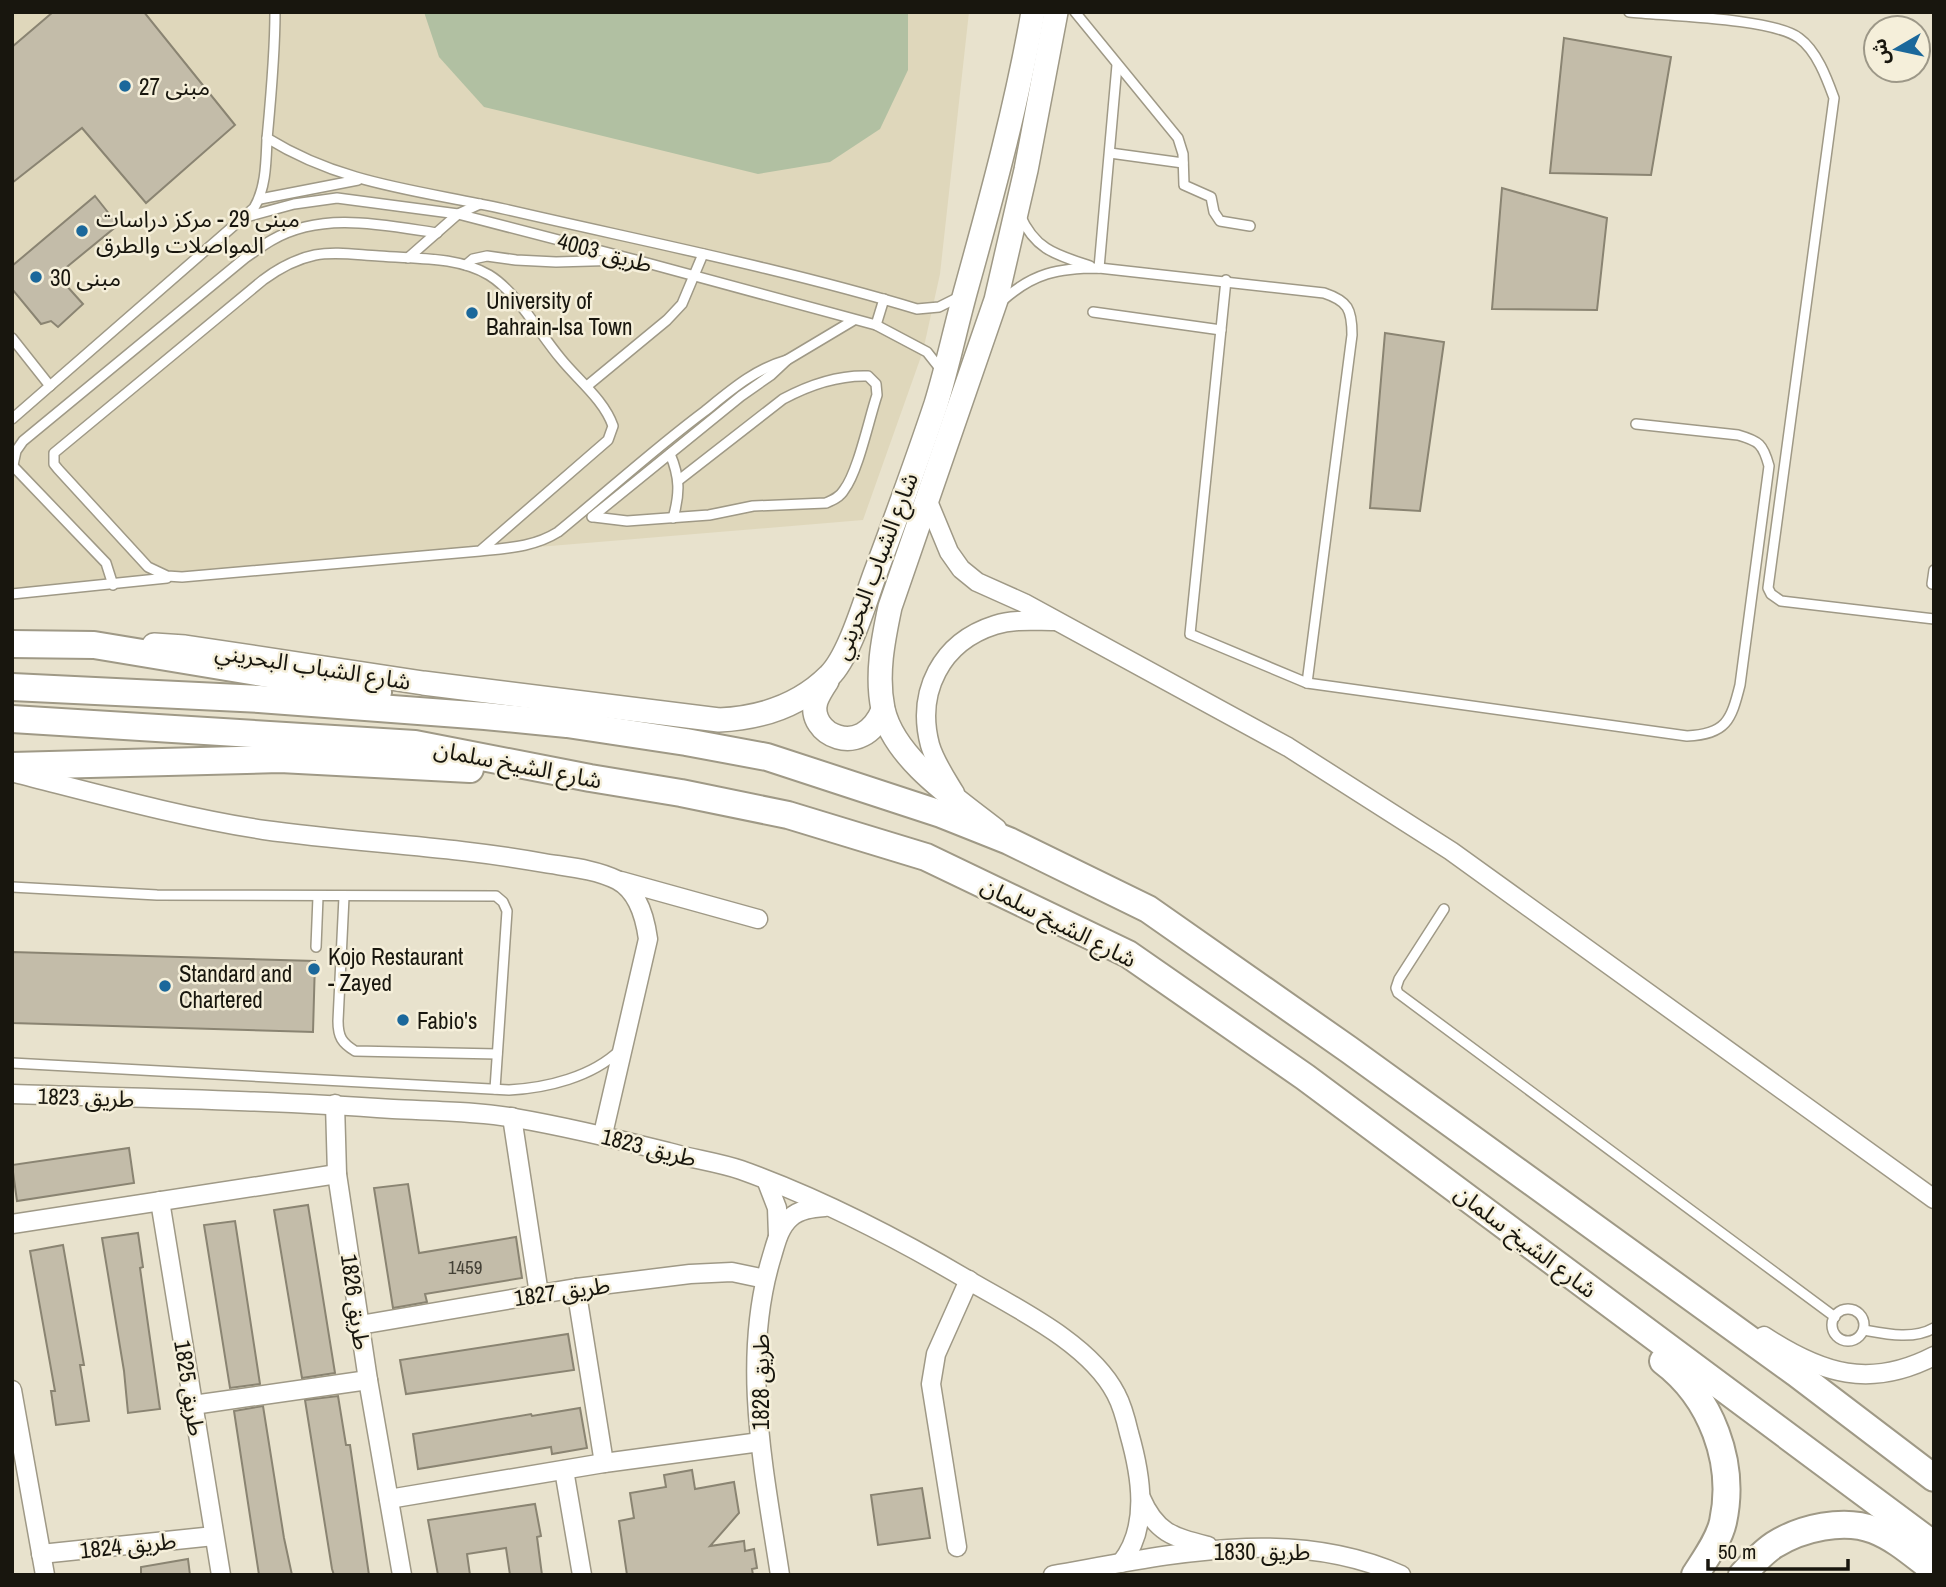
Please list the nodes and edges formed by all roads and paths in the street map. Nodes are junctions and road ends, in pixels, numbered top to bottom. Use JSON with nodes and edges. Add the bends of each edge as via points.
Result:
{"nodes":[{"id":1,"x":275,"y":12,"type":"edge"},
{"id":2,"x":1032,"y":12,"type":"edge"},
{"id":3,"x":1056,"y":12,"type":"edge"},
{"id":4,"x":1075,"y":12,"type":"edge"},
{"id":5,"x":1629,"y":12,"type":"edge"},
{"id":6,"x":1117,"y":65,"type":"junction"},
{"id":7,"x":267,"y":138,"type":"junction"},
{"id":8,"x":1110,"y":153,"type":"junction"},
{"id":9,"x":1184,"y":163,"type":"junction"},
{"id":10,"x":360,"y":179,"type":"junction"},
{"id":11,"x":260,"y":199,"type":"junction"},
{"id":12,"x":480,"y":204,"type":"junction"},
{"id":13,"x":1018,"y":205,"type":"junction"},
{"id":14,"x":458,"y":214,"type":"junction"},
{"id":15,"x":246,"y":217,"type":"junction"},
{"id":16,"x":1250,"y":226,"type":"dead end"},
{"id":17,"x":437,"y":233,"type":"junction"},
{"id":18,"x":703,"y":254,"type":"junction"},
{"id":19,"x":408,"y":258,"type":"junction"},
{"id":20,"x":636,"y":260,"type":"junction"},
{"id":21,"x":466,"y":265,"type":"junction"},
{"id":22,"x":1098,"y":268,"type":"junction"},
{"id":23,"x":695,"y":276,"type":"junction"},
{"id":24,"x":1226,"y":281,"type":"junction"},
{"id":25,"x":966,"y":288,"type":"junction"},
{"id":26,"x":884,"y":299,"type":"junction"},
{"id":27,"x":992,"y":311,"type":"junction"},
{"id":28,"x":1093,"y":312,"type":"dead end"},
{"id":29,"x":854,"y":320,"type":"junction"},
{"id":30,"x":876,"y":325,"type":"junction"},
{"id":31,"x":1221,"y":330,"type":"junction"},
{"id":32,"x":12,"y":338,"type":"edge"},
{"id":33,"x":787,"y":360,"type":"junction"},
{"id":34,"x":944,"y":374,"type":"junction"},
{"id":35,"x":50,"y":386,"type":"junction"},
{"id":36,"x":587,"y":386,"type":"junction"},
{"id":37,"x":12,"y":419,"type":"edge"},
{"id":38,"x":1636,"y":424,"type":"dead end"},
{"id":39,"x":670,"y":454,"type":"junction"},
{"id":40,"x":13,"y":465,"type":"edge"},
{"id":41,"x":679,"y":480,"type":"junction"},
{"id":42,"x":927,"y":499,"type":"junction"},
{"id":43,"x":580,"y":514,"type":"junction"},
{"id":44,"x":594,"y":517,"type":"junction"},
{"id":45,"x":673,"y":518,"type":"junction"},
{"id":46,"x":480,"y":551,"type":"junction"},
{"id":47,"x":1934,"y":570,"type":"edge"},
{"id":48,"x":173,"y":577,"type":"junction"},
{"id":49,"x":1932,"y":584,"type":"dead end"},
{"id":50,"x":113,"y":585,"type":"junction"},
{"id":51,"x":12,"y":594,"type":"edge"},
{"id":52,"x":1934,"y":619,"type":"edge"},
{"id":53,"x":1058,"y":621,"type":"junction"},
{"id":54,"x":12,"y":644,"type":"edge"},
{"id":55,"x":94,"y":645,"type":"junction"},
{"id":56,"x":831,"y":675,"type":"junction"},
{"id":57,"x":1307,"y":683,"type":"junction"},
{"id":58,"x":12,"y":687,"type":"edge"},
{"id":59,"x":883,"y":710,"type":"junction"},
{"id":60,"x":485,"y":716,"type":"junction"},
{"id":61,"x":12,"y":719,"type":"edge"},
{"id":62,"x":12,"y":766,"type":"edge"},
{"id":63,"x":12,"y":772,"type":"edge"},
{"id":64,"x":590,"y":778,"type":"junction"},
{"id":65,"x":961,"y":804,"type":"junction"},
{"id":66,"x":1009,"y":841,"type":"junction"},
{"id":67,"x":618,"y":880,"type":"junction"},
{"id":68,"x":12,"y":887,"type":"edge"},
{"id":69,"x":318,"y":897,"type":"junction"},
{"id":70,"x":344,"y":897,"type":"junction"},
{"id":71,"x":1444,"y":909,"type":"dead end"},
{"id":72,"x":758,"y":919,"type":"dead end"},
{"id":73,"x":316,"y":947,"type":"dead end"},
{"id":74,"x":625,"y":1044,"type":"junction"},
{"id":75,"x":497,"y":1054,"type":"junction"},
{"id":76,"x":12,"y":1063,"type":"edge"},
{"id":77,"x":495,"y":1089,"type":"junction"},
{"id":78,"x":12,"y":1094,"type":"edge"},
{"id":79,"x":335,"y":1104,"type":"junction"},
{"id":80,"x":512,"y":1117,"type":"junction"},
{"id":81,"x":603,"y":1134,"type":"junction"},
{"id":82,"x":1385,"y":1137,"type":"junction"},
{"id":83,"x":337,"y":1174,"type":"junction"},
{"id":84,"x":767,"y":1182,"type":"junction"},
{"id":85,"x":1934,"y":1199,"type":"edge"},
{"id":86,"x":160,"y":1201,"type":"junction"},
{"id":87,"x":828,"y":1207,"type":"junction"},
{"id":88,"x":12,"y":1224,"type":"edge"},
{"id":89,"x":778,"y":1236,"type":"junction"},
{"id":90,"x":765,"y":1279,"type":"junction"},
{"id":91,"x":969,"y":1280,"type":"junction"},
{"id":92,"x":576,"y":1288,"type":"junction"},
{"id":93,"x":539,"y":1294,"type":"junction"},
{"id":94,"x":1703,"y":1306,"type":"junction"},
{"id":95,"x":1835,"y":1317,"type":"junction"},
{"id":96,"x":360,"y":1325,"type":"junction"},
{"id":97,"x":1934,"y":1328,"type":"edge"},
{"id":98,"x":1864,"y":1330,"type":"junction"},
{"id":99,"x":1934,"y":1356,"type":"edge"},
{"id":100,"x":368,"y":1380,"type":"junction"},
{"id":101,"x":12,"y":1390,"type":"edge"},
{"id":102,"x":193,"y":1405,"type":"junction"},
{"id":103,"x":760,"y":1441,"type":"junction"},
{"id":104,"x":604,"y":1463,"type":"junction"},
{"id":105,"x":565,"y":1470,"type":"junction"},
{"id":106,"x":1934,"y":1478,"type":"edge"},
{"id":107,"x":1140,"y":1495,"type":"junction"},
{"id":108,"x":389,"y":1499,"type":"junction"},
{"id":109,"x":215,"y":1536,"type":"junction"},
{"id":110,"x":1934,"y":1545,"type":"edge"},
{"id":111,"x":957,"y":1547,"type":"dead end"},
{"id":112,"x":1216,"y":1549,"type":"junction"},
{"id":113,"x":41,"y":1554,"type":"junction"},
{"id":114,"x":1121,"y":1563,"type":"junction"},
{"id":115,"x":1702,"y":1567,"type":"edge"},
{"id":116,"x":1934,"y":1570,"type":"edge"},
{"id":117,"x":780,"y":1573,"type":"edge"},
{"id":118,"x":45,"y":1575,"type":"edge"},
{"id":119,"x":222,"y":1575,"type":"edge"},
{"id":120,"x":402,"y":1575,"type":"edge"},
{"id":121,"x":582,"y":1575,"type":"edge"},
{"id":122,"x":1053,"y":1575,"type":"edge"},
{"id":123,"x":1401,"y":1575,"type":"edge"},
{"id":124,"x":1742,"y":1575,"type":"edge"}],
"edges":[{"from":1,"to":7,"type":"lane"},
{"from":2,"to":25,"type":"street","name":"شارع الشباب البحريني"},
{"from":3,"to":13,"type":"street","name":"شارع الشباب البحريني"},
{"from":4,"to":6,"type":"lane"},
{"from":5,"to":52,"type":"lane","via":[[1766,25],[1799,38],[1824,69],[1834,98],[1768,588],[1781,601]]},
{"from":6,"to":8,"type":"lane"},
{"from":6,"to":9,"type":"lane","via":[[1173,130]]},
{"from":7,"to":10,"type":"lane","name":"طريق 4003","via":[[310,162]]},
{"from":7,"to":11,"type":"lane"},
{"from":8,"to":9,"type":"lane"},
{"from":8,"to":22,"type":"lane"},
{"from":9,"to":16,"type":"lane","via":[[1184,185],[1211,197],[1216,217]]},
{"from":10,"to":11,"type":"lane"},
{"from":10,"to":12,"type":"lane","name":"طريق 4003"},
{"from":11,"to":15,"type":"lane","name":"طريق 4003"},
{"from":12,"to":14,"type":"lane"},
{"from":12,"to":18,"type":"lane","name":"طريق 4003"},
{"from":13,"to":22,"type":"lane","via":[[1026,228],[1043,247]]},
{"from":13,"to":27,"type":"street","name":"شارع الشباب البحريني"},
{"from":14,"to":15,"type":"lane","name":"طريق 4003","via":[[337,198]]},
{"from":14,"to":17,"type":"lane"},
{"from":14,"to":20,"type":"lane","name":"طريق 4003"},
{"from":15,"to":35,"type":"lane","name":"طريق 4003"},
{"from":17,"to":19,"type":"lane"},
{"from":17,"to":40,"type":"lane","via":[[341,222],[307,227],[274,239],[23,441]]},
{"from":18,"to":23,"type":"lane"},
{"from":18,"to":26,"type":"lane","name":"طريق 4003"},
{"from":19,"to":21,"type":"lane"},
{"from":19,"to":48,"type":"lane","via":[[326,253],[286,265],[57,449],[53,459],[61,473],[148,567]]},
{"from":20,"to":21,"type":"lane","via":[[556,262],[487,256]]},
{"from":20,"to":23,"type":"lane","name":"طريق 4003"},
{"from":21,"to":36,"type":"lane","via":[[508,290]]},
{"from":22,"to":24,"type":"lane"},
{"from":22,"to":27,"type":"lane","via":[[1066,268],[1033,279]]},
{"from":23,"to":29,"type":"lane","name":"طريق 4003"},
{"from":23,"to":36,"type":"lane","via":[[682,304],[667,320]]},
{"from":24,"to":31,"type":"lane"},
{"from":24,"to":57,"type":"lane","via":[[1324,293],[1340,299],[1352,318]]},
{"from":25,"to":26,"type":"lane","name":"طريق 4003","via":[[950,303],[928,309]]},
{"from":25,"to":34,"type":"street","name":"شارع الشباب البحريني"},
{"from":26,"to":30,"type":"lane"},
{"from":27,"to":42,"type":"street","name":"شارع الشباب البحريني"},
{"from":28,"to":31,"type":"lane"},
{"from":29,"to":30,"type":"lane","name":"طريق 4003"},
{"from":29,"to":33,"type":"lane"},
{"from":30,"to":34,"type":"lane","name":"طريق 4003","via":[[928,352]]},
{"from":31,"to":57,"type":"lane","via":[[1190,634]]},
{"from":32,"to":35,"type":"lane"},
{"from":33,"to":39,"type":"lane"},
{"from":33,"to":43,"type":"lane","via":[[735,387]]},
{"from":34,"to":56,"type":"street","name":"شارع الشباب البحريني","via":[[881,558]]},
{"from":35,"to":37,"type":"lane","name":"طريق 4003"},
{"from":36,"to":46,"type":"lane","via":[[611,422],[611,436]]},
{"from":38,"to":57,"type":"lane","via":[[1738,435],[1764,449],[1769,466],[1740,685],[1725,724],[1709,735],[1687,736]]},
{"from":39,"to":41,"type":"lane"},
{"from":39,"to":44,"type":"lane"},
{"from":40,"to":50,"type":"lane","via":[[106,563]]},
{"from":41,"to":45,"type":"lane"},
{"from":41,"to":45,"type":"lane","via":[[796,392],[853,375],[868,376],[876,384],[877,395],[852,476],[837,498],[818,505],[753,506]]},
{"from":42,"to":53,"type":"street","via":[[961,569],[977,582]]},
{"from":42,"to":59,"type":"street","name":"شارع الشباب البحريني","via":[[887,619],[881,657]]},
{"from":43,"to":44,"type":"lane"},
{"from":43,"to":46,"type":"lane","via":[[541,542]]},
{"from":44,"to":45,"type":"lane","via":[[627,521]]},
{"from":46,"to":48,"type":"lane"},
{"from":47,"to":49,"type":"lane"},
{"from":48,"to":50,"type":"lane"},
{"from":50,"to":51,"type":"lane"},
{"from":53,"to":65,"type":"street","via":[[994,625],[950,653],[933,676],[927,692],[930,747]]},
{"from":53,"to":85,"type":"street","via":[[1288,747],[1451,851]]},
{"from":54,"to":55,"type":"main road"},
{"from":55,"to":56,"type":"street","name":"شارع الشباب البحريني","via":[[185,647],[719,720],[777,710]]},
{"from":55,"to":60,"type":"main road","via":[[410,697]]},
{"from":56,"to":59,"type":"street","via":[[815,702],[815,716],[823,729],[836,737],[866,735]]},
{"from":58,"to":60,"type":"main road","name":"شارع الشيخ سلمان"},
{"from":59,"to":65,"type":"street","name":"شارع الشباب البحريني","via":[[907,754]]},
{"from":60,"to":66,"type":"main road","name":"شارع الشيخ سلمان","via":[[567,724],[767,757]]},
{"from":61,"to":64,"type":"main road","name":"شارع الشيخ سلمان","via":[[415,744]]},
{"from":62,"to":64,"type":"main road","via":[[280,759]]},
{"from":63,"to":67,"type":"street","via":[[172,812],[263,829],[507,856]]},
{"from":64,"to":82,"type":"main road","name":"شارع الشيخ سلمان","via":[[788,815],[938,862],[1128,954]]},
{"from":65,"to":66,"type":"street","name":"شارع الشباب البحريني"},
{"from":66,"to":94,"type":"main road","name":"شارع الشيخ سلمان","via":[[1147,909]]},
{"from":67,"to":72,"type":"street"},
{"from":67,"to":74,"type":"street","via":[[639,904],[648,939]]},
{"from":68,"to":69,"type":"lane"},
{"from":69,"to":70,"type":"lane"},
{"from":69,"to":73,"type":"lane"},
{"from":70,"to":75,"type":"lane","via":[[338,1034],[345,1045],[355,1051]]},
{"from":70,"to":75,"type":"lane","via":[[486,895],[503,902],[507,911]]},
{"from":71,"to":95,"type":"lane","via":[[1399,979],[1398,993]]},
{"from":74,"to":77,"type":"lane","via":[[612,1058],[558,1082],[524,1090]]},
{"from":74,"to":81,"type":"street"},
{"from":75,"to":77,"type":"lane"},
{"from":76,"to":77,"type":"lane"},
{"from":78,"to":79,"type":"street","name":"طريق 1823"},
{"from":79,"to":80,"type":"street","name":"طريق 1823"},
{"from":79,"to":83,"type":"street","name":"طريق 1826"},
{"from":80,"to":81,"type":"street","name":"طريق 1823"},
{"from":80,"to":93,"type":"street"},
{"from":81,"to":84,"type":"street","name":"طريق 1823","via":[[739,1170]]},
{"from":82,"to":110,"type":"main road","name":"شارع الشيخ سلمان"},
{"from":82,"to":115,"type":"main road","via":[[1405,1164],[1679,1373],[1696,1394],[1712,1421],[1727,1491],[1723,1524]]},
{"from":83,"to":86,"type":"street"},
{"from":83,"to":96,"type":"street","name":"طريق 1826"},
{"from":84,"to":87,"type":"street","name":"طريق 1823"},
{"from":84,"to":89,"type":"street","name":"طريق 1828","via":[[777,1208]]},
{"from":86,"to":88,"type":"street"},
{"from":86,"to":102,"type":"street","name":"طريق 1825"},
{"from":87,"to":89,"type":"street","name":"طريق 1828","via":[[796,1214]]},
{"from":87,"to":91,"type":"street","name":"طريق 1823"},
{"from":89,"to":90,"type":"street","name":"طريق 1828"},
{"from":90,"to":92,"type":"street","name":"طريق 1827","via":[[732,1272]]},
{"from":90,"to":103,"type":"street","name":"طريق 1828","via":[[756,1371]]},
{"from":91,"to":107,"type":"street","name":"طريق 1823","via":[[1076,1347],[1104,1375],[1122,1407],[1135,1452]]},
{"from":91,"to":111,"type":"street","via":[[936,1354],[931,1384]]},
{"from":92,"to":93,"type":"street","name":"طريق 1827"},
{"from":92,"to":104,"type":"street"},
{"from":93,"to":96,"type":"street","name":"طريق 1827"},
{"from":94,"to":99,"type":"street","via":[[1731,1315],[1815,1365],[1850,1375],[1881,1374]]},
{"from":94,"to":106,"type":"main road","name":"شارع الشيخ سلمان"},
{"from":95,"to":98,"type":"lane","via":[[1852,1310],[1862,1317]]},
{"from":95,"to":98,"type":"lane","via":[[1832,1324],[1838,1338],[1853,1340]]},
{"from":96,"to":100,"type":"street","name":"طريق 1826"},
{"from":97,"to":98,"type":"lane","via":[[1902,1335]]},
{"from":100,"to":102,"type":"street"},
{"from":100,"to":108,"type":"street","name":"طريق 1826"},
{"from":101,"to":113,"type":"street"},
{"from":102,"to":109,"type":"street","name":"طريق 1825"},
{"from":103,"to":104,"type":"street"},
{"from":103,"to":117,"type":"street","name":"طريق 1828"},
{"from":104,"to":105,"type":"street"},
{"from":105,"to":108,"type":"street"},
{"from":105,"to":121,"type":"street"},
{"from":107,"to":112,"type":"street","name":"طريق 1823","via":[[1163,1531]]},
{"from":107,"to":114,"type":"street","name":"طريق 1823","via":[[1135,1541]]},
{"from":108,"to":120,"type":"street","name":"طريق 1826"},
{"from":109,"to":113,"type":"street","name":"طريق 1824"},
{"from":109,"to":119,"type":"street","name":"طريق 1825"},
{"from":112,"to":114,"type":"street","name":"طريق 1830"},
{"from":112,"to":123,"type":"street","name":"طريق 1830","via":[[1308,1549]]},
{"from":113,"to":118,"type":"street"},
{"from":114,"to":122,"type":"street","name":"طريق 1830"},
{"from":116,"to":124,"type":"main road","via":[[1892,1538],[1843,1525],[1818,1528],[1774,1545]]}]}
